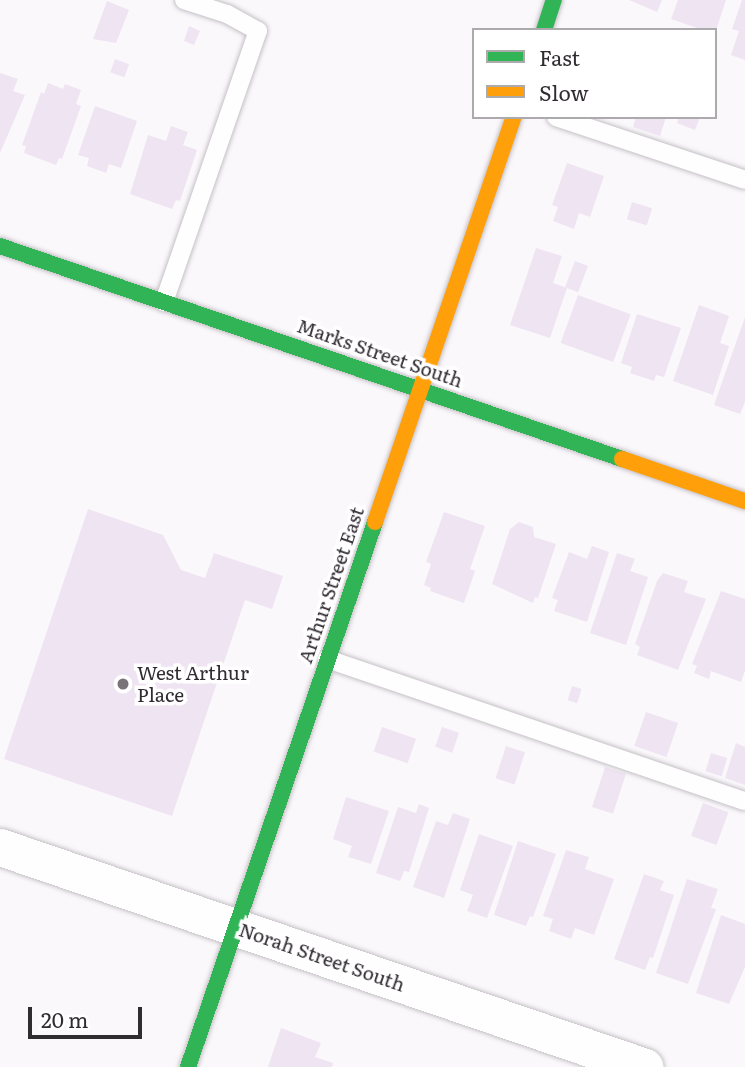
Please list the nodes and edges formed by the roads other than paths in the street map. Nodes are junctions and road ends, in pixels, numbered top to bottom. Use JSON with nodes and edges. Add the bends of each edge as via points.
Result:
{"nodes":[{"id":1,"x":184,"y":0,"type":"edge"},
{"id":2,"x":554,"y":0,"type":"edge"},
{"id":3,"x":545,"y":28,"type":"edge"},
{"id":4,"x":513,"y":119,"type":"edge"},
{"id":5,"x":562,"y":119,"type":"edge"},
{"id":6,"x":745,"y":180,"type":"edge"},
{"id":7,"x":0,"y":246,"type":"edge"},
{"id":8,"x":164,"y":302,"type":"junction"},
{"id":9,"x":421,"y":388,"type":"junction"},
{"id":10,"x":745,"y":501,"type":"edge"},
{"id":11,"x":327,"y":659,"type":"junction"},
{"id":12,"x":745,"y":801,"type":"edge"},
{"id":13,"x":0,"y":847,"type":"edge"},
{"id":14,"x":236,"y":927,"type":"junction"},
{"id":15,"x":188,"y":1067,"type":"edge"},
{"id":16,"x":645,"y":1067,"type":"edge"}],
"edges":[{"from":1,"to":8,"type":"lane","via":[[227,14],[258,31]]},
{"from":2,"to":3,"type":"main road"},
{"from":4,"to":9,"type":"main road","name":"Arthur Street East"},
{"from":5,"to":6,"type":"lane"},
{"from":7,"to":8,"type":"main road","name":"Marks Street South"},
{"from":8,"to":9,"type":"main road","name":"Marks Street South"},
{"from":9,"to":10,"type":"main road","name":"Marks Street South"},
{"from":9,"to":11,"type":"main road","name":"Arthur Street East"},
{"from":11,"to":12,"type":"lane"},
{"from":11,"to":14,"type":"main road","name":"Arthur Street East"},
{"from":13,"to":14,"type":"street","name":"Norah Street South"},
{"from":14,"to":15,"type":"main road","name":"Arthur Street East"},
{"from":14,"to":16,"type":"street","name":"Norah Street South"}]}
